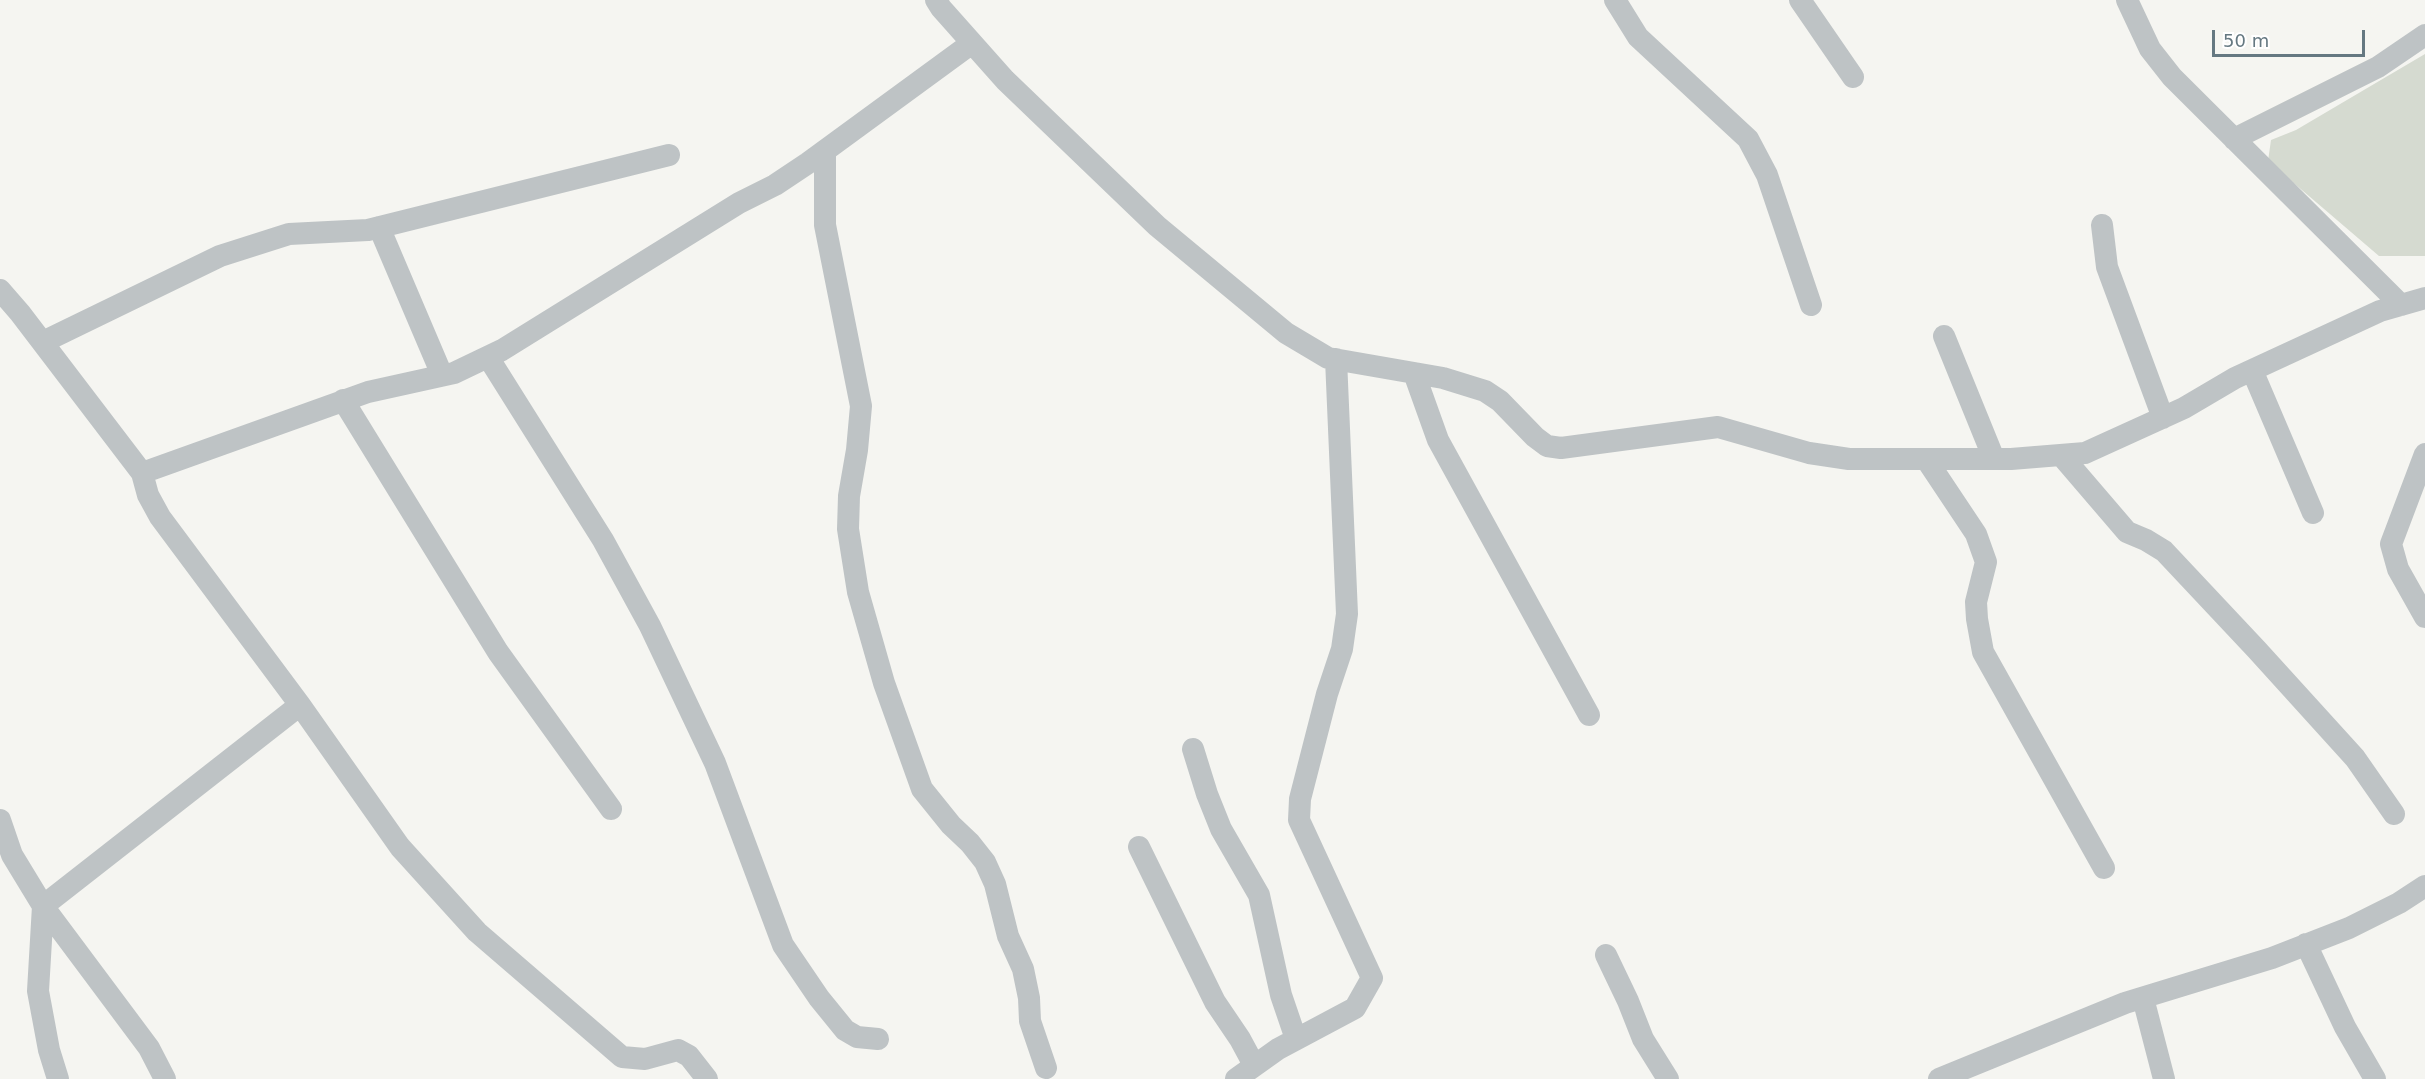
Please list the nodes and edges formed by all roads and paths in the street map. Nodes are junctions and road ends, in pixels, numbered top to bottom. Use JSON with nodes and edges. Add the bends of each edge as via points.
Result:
{"nodes":[{"id":1,"x":936,"y":0,"type":"edge"},
{"id":2,"x":1615,"y":0,"type":"edge"},
{"id":3,"x":1800,"y":0,"type":"edge"},
{"id":4,"x":2127,"y":0,"type":"edge"},
{"id":5,"x":2425,"y":35,"type":"edge"},
{"id":6,"x":972,"y":43,"type":"junction"},
{"id":7,"x":1853,"y":77,"type":"dead end"},
{"id":8,"x":2234,"y":139,"type":"junction"},
{"id":9,"x":825,"y":151,"type":"junction"},
{"id":10,"x":669,"y":155,"type":"dead end"},
{"id":11,"x":2102,"y":225,"type":"dead end"},
{"id":12,"x":379,"y":227,"type":"junction"},
{"id":13,"x":0,"y":290,"type":"edge"},
{"id":14,"x":2425,"y":298,"type":"edge"},
{"id":15,"x":1811,"y":305,"type":"dead end"},
{"id":16,"x":2401,"y":305,"type":"junction"},
{"id":17,"x":1944,"y":336,"type":"dead end"},
{"id":18,"x":43,"y":342,"type":"junction"},
{"id":19,"x":488,"y":357,"type":"junction"},
{"id":20,"x":1336,"y":360,"type":"junction"},
{"id":21,"x":2252,"y":370,"type":"junction"},
{"id":22,"x":1414,"y":373,"type":"junction"},
{"id":23,"x":442,"y":375,"type":"junction"},
{"id":24,"x":343,"y":400,"type":"junction"},
{"id":25,"x":2163,"y":418,"type":"junction"},
{"id":26,"x":2425,"y":454,"type":"edge"},
{"id":27,"x":2061,"y":455,"type":"junction"},
{"id":28,"x":1926,"y":459,"type":"junction"},
{"id":29,"x":1994,"y":459,"type":"junction"},
{"id":30,"x":142,"y":473,"type":"junction"},
{"id":31,"x":2313,"y":513,"type":"dead end"},
{"id":32,"x":2425,"y":617,"type":"edge"},
{"id":33,"x":300,"y":705,"type":"junction"},
{"id":34,"x":1589,"y":715,"type":"dead end"},
{"id":35,"x":1193,"y":749,"type":"dead end"},
{"id":36,"x":611,"y":809,"type":"dead end"},
{"id":37,"x":2394,"y":814,"type":"dead end"},
{"id":38,"x":0,"y":820,"type":"edge"},
{"id":39,"x":1139,"y":847,"type":"dead end"},
{"id":40,"x":2104,"y":868,"type":"dead end"},
{"id":41,"x":2425,"y":886,"type":"edge"},
{"id":42,"x":43,"y":906,"type":"junction"},
{"id":43,"x":2306,"y":944,"type":"junction"},
{"id":44,"x":1606,"y":955,"type":"dead end"},
{"id":45,"x":2143,"y":998,"type":"junction"},
{"id":46,"x":878,"y":1039,"type":"dead end"},
{"id":47,"x":1296,"y":1039,"type":"junction"},
{"id":48,"x":1254,"y":1065,"type":"junction"},
{"id":49,"x":1046,"y":1068,"type":"dead end"},
{"id":50,"x":58,"y":1079,"type":"edge"},
{"id":51,"x":165,"y":1079,"type":"edge"},
{"id":52,"x":707,"y":1079,"type":"edge"},
{"id":53,"x":1236,"y":1079,"type":"edge"},
{"id":54,"x":1668,"y":1079,"type":"edge"},
{"id":55,"x":1939,"y":1079,"type":"edge"},
{"id":56,"x":2164,"y":1079,"type":"edge"},
{"id":57,"x":2375,"y":1079,"type":"edge"}],
"edges":[{"from":1,"to":6,"type":"street"},
{"from":2,"to":15,"type":"street","via":[[1638,37],[1748,139],[1767,175]]},
{"from":3,"to":7,"type":"street"},
{"from":4,"to":8,"type":"street","via":[[2150,49],[2172,77]]},
{"from":5,"to":8,"type":"street","via":[[2378,67]]},
{"from":6,"to":9,"type":"street"},
{"from":6,"to":20,"type":"street","via":[[1005,80],[1157,226],[1286,333]]},
{"from":8,"to":16,"type":"street"},
{"from":9,"to":19,"type":"street"},
{"from":9,"to":49,"type":"street","via":[[825,225],[861,406],[848,529],[858,592],[884,683],[922,789],[970,843],[995,884],[1008,936],[1023,969],[1030,1021]]},
{"from":10,"to":12,"type":"street"},
{"from":11,"to":25,"type":"street","via":[[2107,267]]},
{"from":12,"to":18,"type":"street","via":[[289,234],[220,256]]},
{"from":12,"to":23,"type":"street"},
{"from":13,"to":18,"type":"street"},
{"from":14,"to":16,"type":"street"},
{"from":16,"to":21,"type":"street"},
{"from":17,"to":29,"type":"street"},
{"from":18,"to":30,"type":"street"},
{"from":19,"to":23,"type":"street"},
{"from":19,"to":46,"type":"street","via":[[603,540],[650,626],[715,763],[783,945],[845,1030],[857,1037]]},
{"from":20,"to":22,"type":"street"},
{"from":20,"to":47,"type":"street","via":[[1347,614],[1342,649],[1300,799],[1299,820],[1372,978],[1355,1008]]},
{"from":21,"to":25,"type":"street"},
{"from":21,"to":31,"type":"street"},
{"from":22,"to":28,"type":"street","via":[[1485,391],[1547,446],[1561,448],[1718,427],[1839,458]]},
{"from":22,"to":34,"type":"street","via":[[1438,440]]},
{"from":23,"to":24,"type":"street"},
{"from":24,"to":30,"type":"street"},
{"from":24,"to":36,"type":"street","via":[[498,652]]},
{"from":25,"to":27,"type":"street","via":[[2085,453]]},
{"from":26,"to":32,"type":"street","via":[[2391,544],[2398,569]]},
{"from":27,"to":29,"type":"street"},
{"from":27,"to":37,"type":"street","via":[[2127,532],[2164,551],[2257,650],[2355,758]]},
{"from":28,"to":29,"type":"street"},
{"from":28,"to":40,"type":"street","via":[[1976,534],[1986,562],[1976,602],[1983,652]]},
{"from":30,"to":33,"type":"street","via":[[160,517]]},
{"from":33,"to":42,"type":"street"},
{"from":33,"to":52,"type":"street","via":[[400,847],[477,932],[622,1057],[645,1059],[678,1050],[689,1056]]},
{"from":35,"to":47,"type":"street","via":[[1221,829],[1259,895],[1281,995]]},
{"from":38,"to":42,"type":"street","via":[[12,855]]},
{"from":39,"to":48,"type":"street","via":[[1215,1002]]},
{"from":41,"to":43,"type":"street","via":[[2349,928]]},
{"from":42,"to":50,"type":"street","via":[[38,991]]},
{"from":42,"to":51,"type":"street","via":[[149,1048]]},
{"from":43,"to":45,"type":"street"},
{"from":43,"to":57,"type":"street","via":[[2345,1027]]},
{"from":44,"to":54,"type":"street","via":[[1643,1039]]},
{"from":45,"to":55,"type":"street"},
{"from":45,"to":56,"type":"street"},
{"from":47,"to":48,"type":"street"},
{"from":48,"to":53,"type":"street"}]}
